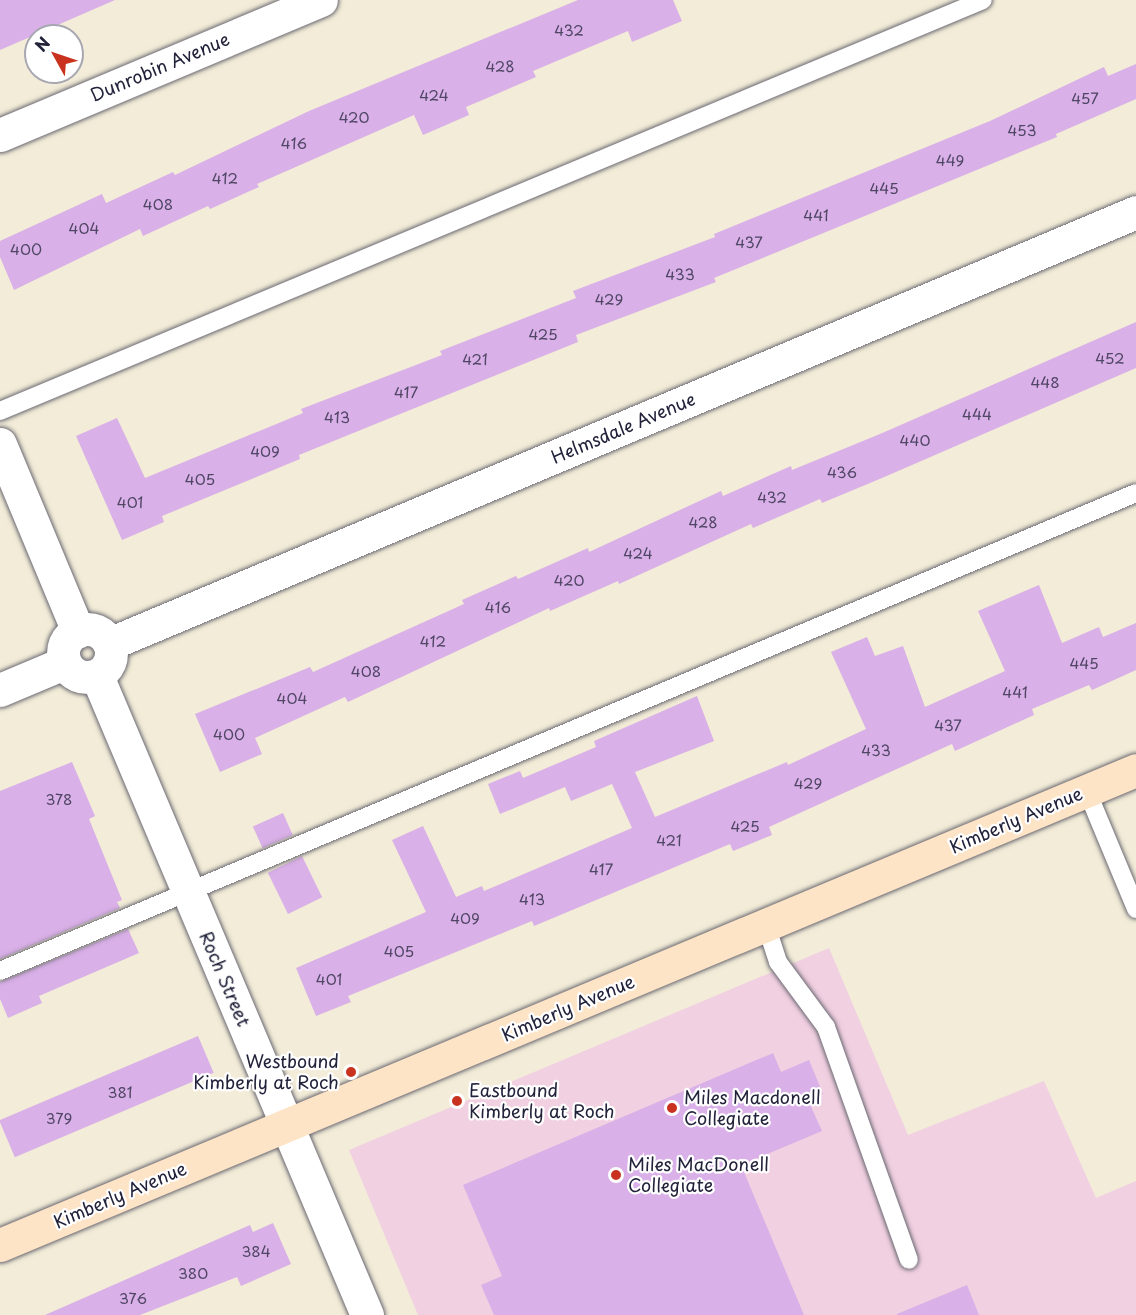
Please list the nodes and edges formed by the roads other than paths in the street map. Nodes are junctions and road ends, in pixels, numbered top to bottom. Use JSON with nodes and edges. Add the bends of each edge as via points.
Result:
{"nodes":[{"id":1,"x":321,"y":0,"type":"edge"},
{"id":2,"x":983,"y":0,"type":"edge"},
{"id":3,"x":0,"y":135,"type":"edge"},
{"id":4,"x":1136,"y":212,"type":"edge"},
{"id":5,"x":0,"y":411,"type":"edge"},
{"id":6,"x":0,"y":444,"type":"edge"},
{"id":7,"x":1136,"y":493,"type":"edge"},
{"id":8,"x":78,"y":631,"type":"junction"},
{"id":9,"x":109,"y":644,"type":"junction"},
{"id":10,"x":64,"y":663,"type":"junction"},
{"id":11,"x":97,"y":676,"type":"junction"},
{"id":12,"x":0,"y":690,"type":"edge"},
{"id":13,"x":1136,"y":770,"type":"edge"},
{"id":14,"x":1087,"y":791,"type":"junction"},
{"id":15,"x":187,"y":892,"type":"junction"},
{"id":16,"x":1136,"y":909,"type":"edge"},
{"id":17,"x":766,"y":925,"type":"junction"},
{"id":18,"x":0,"y":971,"type":"edge"},
{"id":19,"x":287,"y":1125,"type":"junction"},
{"id":20,"x":0,"y":1245,"type":"edge"},
{"id":21,"x":909,"y":1260,"type":"dead end"},
{"id":22,"x":367,"y":1315,"type":"edge"}],
"edges":[{"from":1,"to":3,"type":"street","name":"Dunrobin Avenue"},
{"from":2,"to":5,"type":"lane"},
{"from":4,"to":9,"type":"street","name":"Helmsdale Avenue"},
{"from":6,"to":8,"type":"street"},
{"from":7,"to":15,"type":"lane"},
{"from":8,"to":9,"type":"street","via":[[93,630]]},
{"from":8,"to":10,"type":"street","via":[[66,642]]},
{"from":9,"to":11,"type":"street","via":[[111,660]]},
{"from":10,"to":11,"type":"street","via":[[75,675]]},
{"from":10,"to":12,"type":"street"},
{"from":11,"to":15,"type":"street","name":"Roch Street"},
{"from":13,"to":14,"type":"street","name":"Kimberly Avenue"},
{"from":14,"to":16,"type":"lane"},
{"from":14,"to":17,"type":"street","name":"Kimberly Avenue"},
{"from":15,"to":18,"type":"lane"},
{"from":15,"to":19,"type":"street","name":"Roch Street"},
{"from":17,"to":19,"type":"street","name":"Kimberly Avenue"},
{"from":17,"to":21,"type":"lane","via":[[778,962],[826,1027]]},
{"from":19,"to":20,"type":"street","name":"Kimberly Avenue"},
{"from":19,"to":22,"type":"street","name":"Roch Street"}]}
